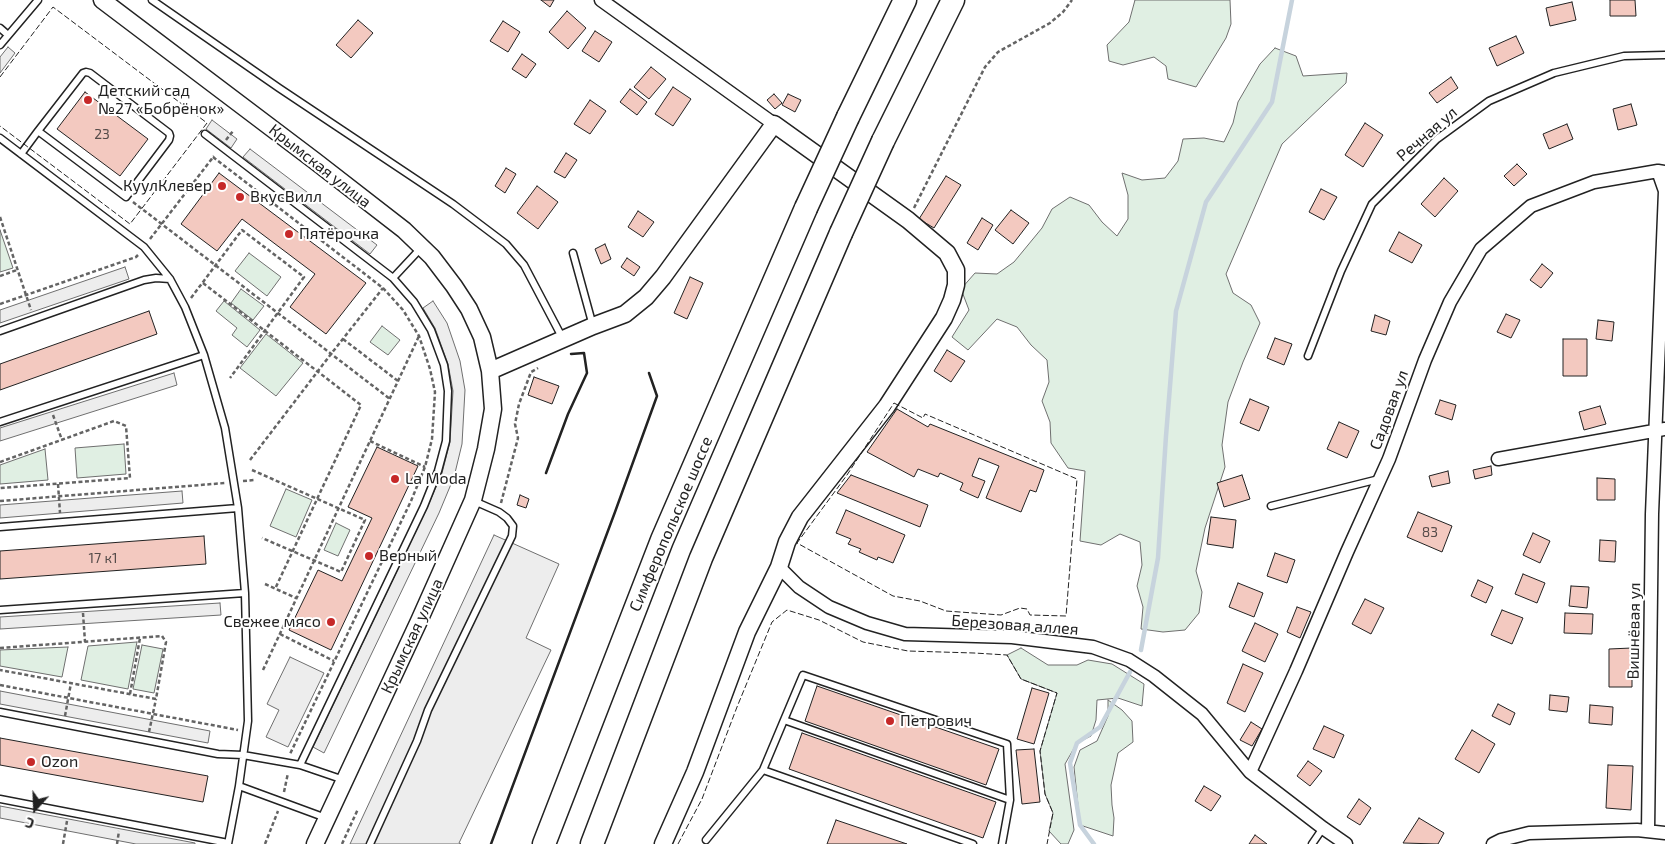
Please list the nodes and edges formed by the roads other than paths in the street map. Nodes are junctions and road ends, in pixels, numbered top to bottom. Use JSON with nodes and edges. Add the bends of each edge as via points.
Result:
{"nodes":[{"id":1,"x":38,"y":0,"type":"edge"},
{"id":2,"x":102,"y":0,"type":"edge"},
{"id":3,"x":152,"y":0,"type":"edge"},
{"id":4,"x":601,"y":0,"type":"edge"},
{"id":5,"x":905,"y":0,"type":"edge"},
{"id":6,"x":953,"y":0,"type":"edge"},
{"id":7,"x":0,"y":28,"type":"edge"},
{"id":8,"x":8,"y":35,"type":"junction"},
{"id":9,"x":0,"y":45,"type":"edge"},
{"id":10,"x":1665,"y":55,"type":"edge"},
{"id":11,"x":774,"y":124,"type":"junction"},
{"id":12,"x":38,"y":131,"type":"junction"},
{"id":13,"x":205,"y":134,"type":"dead end"},
{"id":14,"x":0,"y":138,"type":"edge"},
{"id":15,"x":21,"y":154,"type":"junction"},
{"id":16,"x":1661,"y":171,"type":"edge"},
{"id":17,"x":422,"y":248,"type":"junction"},
{"id":18,"x":573,"y":253,"type":"dead end"},
{"id":19,"x":393,"y":278,"type":"junction"},
{"id":20,"x":170,"y":279,"type":"junction"},
{"id":21,"x":593,"y":326,"type":"junction"},
{"id":22,"x":0,"y":331,"type":"edge"},
{"id":23,"x":563,"y":339,"type":"junction"},
{"id":24,"x":204,"y":355,"type":"junction"},
{"id":25,"x":1308,"y":356,"type":"dead end"},
{"id":26,"x":490,"y":372,"type":"junction"},
{"id":27,"x":0,"y":422,"type":"edge"},
{"id":28,"x":1660,"y":431,"type":"edge"},
{"id":29,"x":1498,"y":459,"type":"dead end"},
{"id":30,"x":1380,"y":479,"type":"junction"},
{"id":31,"x":473,"y":500,"type":"junction"},
{"id":32,"x":1271,"y":506,"type":"dead end"},
{"id":33,"x":238,"y":508,"type":"junction"},
{"id":34,"x":0,"y":527,"type":"edge"},
{"id":35,"x":779,"y":567,"type":"junction"},
{"id":36,"x":245,"y":593,"type":"junction"},
{"id":37,"x":0,"y":610,"type":"edge"},
{"id":38,"x":0,"y":712,"type":"edge"},
{"id":39,"x":784,"y":720,"type":"junction"},
{"id":40,"x":243,"y":755,"type":"junction"},
{"id":41,"x":300,"y":765,"type":"junction"},
{"id":42,"x":763,"y":770,"type":"junction"},
{"id":43,"x":1250,"y":772,"type":"junction"},
{"id":44,"x":345,"y":780,"type":"junction"},
{"id":45,"x":239,"y":786,"type":"junction"},
{"id":46,"x":0,"y":799,"type":"edge"},
{"id":47,"x":1010,"y":800,"type":"junction"},
{"id":48,"x":328,"y":818,"type":"junction"},
{"id":49,"x":1323,"y":828,"type":"junction"},
{"id":50,"x":1648,"y":831,"type":"junction"},
{"id":51,"x":1665,"y":833,"type":"edge"},
{"id":52,"x":228,"y":843,"type":"edge"},
{"id":53,"x":705,"y":843,"type":"edge"},
{"id":54,"x":315,"y":844,"type":"edge"},
{"id":55,"x":370,"y":844,"type":"edge"},
{"id":56,"x":544,"y":844,"type":"edge"},
{"id":57,"x":592,"y":844,"type":"edge"},
{"id":58,"x":663,"y":844,"type":"edge"},
{"id":59,"x":973,"y":844,"type":"edge"},
{"id":60,"x":1002,"y":844,"type":"edge"},
{"id":61,"x":1312,"y":844,"type":"edge"},
{"id":62,"x":1346,"y":844,"type":"edge"},
{"id":63,"x":1493,"y":844,"type":"edge"}],
"edges":[{"from":1,"to":8,"type":"lane"},
{"from":2,"to":17,"type":"street","name":"Крымская улица","via":[[315,161],[404,230]]},
{"from":3,"to":23,"type":"lane","via":[[453,204],[506,244],[524,265]]},
{"from":4,"to":11,"type":"street"},
{"from":5,"to":56,"type":"highway","name":"Симферопольское шоссе","bridge":true,"via":[[806,208],[662,540]]},
{"from":6,"to":57,"type":"highway","bridge":true,"via":[[840,233],[701,558]]},
{"from":7,"to":8,"type":"lane"},
{"from":8,"to":9,"type":"lane"},
{"from":10,"to":25,"type":"lane","name":"Речная ул","via":[[1624,56],[1554,73],[1489,101],[1438,138],[1372,204]]},
{"from":11,"to":21,"type":"street","via":[[646,297],[624,314]]},
{"from":11,"to":35,"type":"street","via":[[908,220],[947,253],[956,270],[956,285],[944,318],[887,406],[800,517]]},
{"from":12,"to":12,"type":"lane","via":[[126,197],[170,136],[86,72]]},
{"from":12,"to":15,"type":"lane"},
{"from":13,"to":19,"type":"lane"},
{"from":14,"to":15,"type":"lane"},
{"from":15,"to":20,"type":"lane","via":[[144,247]]},
{"from":16,"to":28,"type":"street","name":"Вишнёвая ул","via":[[1665,191]]},
{"from":16,"to":30,"type":"street","name":"Садовая ул","via":[[1594,182],[1531,206],[1481,249],[1450,302]]},
{"from":17,"to":19,"type":"lane"},
{"from":17,"to":26,"type":"street","name":"Крымская улица","via":[[469,309],[482,337]]},
{"from":18,"to":21,"type":"lane"},
{"from":19,"to":41,"type":"lane","via":[[414,302],[431,330],[444,365],[448,391],[446,441],[424,506]]},
{"from":20,"to":22,"type":"lane","via":[[144,280]]},
{"from":20,"to":24,"type":"lane"},
{"from":21,"to":23,"type":"street"},
{"from":23,"to":26,"type":"street"},
{"from":24,"to":27,"type":"lane"},
{"from":24,"to":33,"type":"lane","via":[[225,428]]},
{"from":26,"to":31,"type":"street","name":"Крымская улица","via":[[493,409]]},
{"from":28,"to":29,"type":"street"},
{"from":28,"to":50,"type":"street","name":"Вишнёвая ул","via":[[1652,514]]},
{"from":30,"to":32,"type":"lane"},
{"from":30,"to":43,"type":"street","name":"Садовая ул"},
{"from":31,"to":44,"type":"street","name":"Крымская улица"},
{"from":31,"to":55,"type":"lane","via":[[508,518],[512,536],[428,710]]},
{"from":33,"to":34,"type":"lane"},
{"from":33,"to":36,"type":"lane"},
{"from":35,"to":43,"type":"street","name":"Березовая аллея","via":[[799,587],[829,607],[905,634],[1012,637],[1093,647],[1129,660],[1202,714]]},
{"from":35,"to":58,"type":"street","via":[[747,632],[695,772]]},
{"from":36,"to":37,"type":"lane"},
{"from":36,"to":40,"type":"lane","via":[[248,721]]},
{"from":38,"to":40,"type":"lane","via":[[218,754]]},
{"from":39,"to":42,"type":"lane"},
{"from":39,"to":47,"type":"lane"},
{"from":39,"to":47,"type":"lane","via":[[803,675],[1007,744]]},
{"from":40,"to":41,"type":"lane"},
{"from":40,"to":45,"type":"lane"},
{"from":41,"to":44,"type":"lane"},
{"from":42,"to":53,"type":"lane"},
{"from":42,"to":59,"type":"lane"},
{"from":43,"to":49,"type":"street","name":"Березовая аллея"},
{"from":44,"to":48,"type":"street","name":"Крымская улица"},
{"from":45,"to":48,"type":"lane"},
{"from":45,"to":52,"type":"lane"},
{"from":46,"to":52,"type":"lane"},
{"from":47,"to":60,"type":"lane"},
{"from":48,"to":54,"type":"street","name":"Крымская улица"},
{"from":49,"to":61,"type":"lane"},
{"from":49,"to":62,"type":"street","name":"Березовая аллея"},
{"from":50,"to":51,"type":"street"},
{"from":50,"to":63,"type":"street","via":[[1529,833]]}]}
